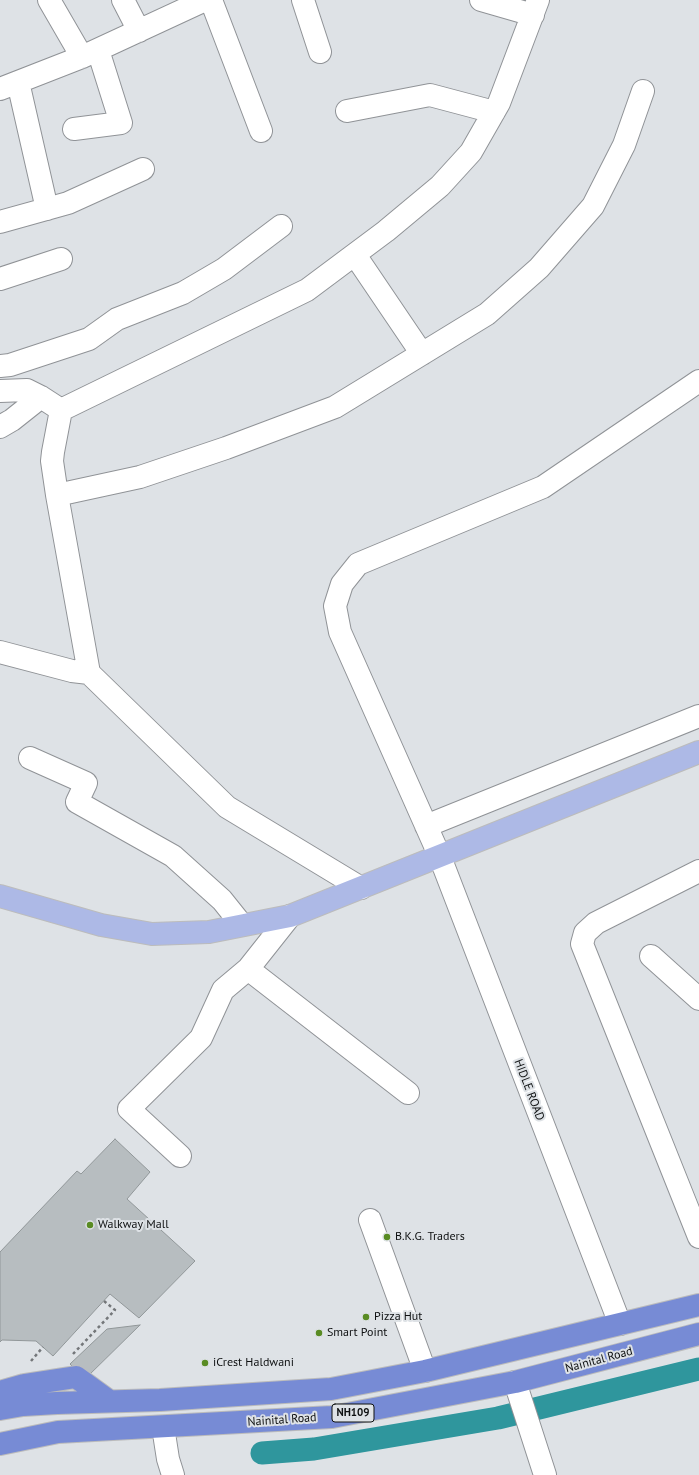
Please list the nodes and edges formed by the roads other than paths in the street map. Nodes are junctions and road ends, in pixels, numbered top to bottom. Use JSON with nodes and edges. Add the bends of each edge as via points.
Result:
{"nodes":[{"id":1,"x":49,"y":0,"type":"edge"},
{"id":2,"x":123,"y":0,"type":"edge"},
{"id":3,"x":205,"y":0,"type":"edge"},
{"id":4,"x":211,"y":0,"type":"edge"},
{"id":5,"x":303,"y":0,"type":"edge"},
{"id":6,"x":481,"y":0,"type":"edge"},
{"id":7,"x":536,"y":7,"type":"edge"},
{"id":8,"x":139,"y":31,"type":"junction"},
{"id":9,"x":320,"y":52,"type":"dead end"},
{"id":10,"x":90,"y":54,"type":"junction"},
{"id":11,"x":6,"y":83,"type":"edge"},
{"id":12,"x":643,"y":91,"type":"dead end"},
{"id":13,"x":348,"y":111,"type":"dead end"},
{"id":14,"x":494,"y":112,"type":"junction"},
{"id":15,"x":74,"y":129,"type":"dead end"},
{"id":16,"x":261,"y":131,"type":"dead end"},
{"id":17,"x":143,"y":169,"type":"dead end"},
{"id":18,"x":47,"y":208,"type":"junction"},
{"id":19,"x":0,"y":222,"type":"edge"},
{"id":20,"x":281,"y":226,"type":"dead end"},
{"id":21,"x":355,"y":255,"type":"junction"},
{"id":22,"x":61,"y":259,"type":"dead end"},
{"id":23,"x":0,"y":280,"type":"edge"},
{"id":24,"x":422,"y":354,"type":"junction"},
{"id":25,"x":0,"y":366,"type":"edge"},
{"id":26,"x":699,"y":380,"type":"edge"},
{"id":27,"x":0,"y":391,"type":"edge"},
{"id":28,"x":41,"y":396,"type":"junction"},
{"id":29,"x":62,"y":410,"type":"junction"},
{"id":30,"x":0,"y":427,"type":"edge"},
{"id":31,"x":57,"y":495,"type":"junction"},
{"id":32,"x":0,"y":652,"type":"edge"},
{"id":33,"x":89,"y":673,"type":"junction"},
{"id":34,"x":699,"y":716,"type":"edge"},
{"id":35,"x":699,"y":752,"type":"edge"},
{"id":36,"x":30,"y":758,"type":"dead end"},
{"id":37,"x":426,"y":826,"type":"junction"},
{"id":38,"x":440,"y":857,"type":"junction"},
{"id":39,"x":699,"y":871,"type":"edge"},
{"id":40,"x":361,"y":888,"type":"junction"},
{"id":41,"x":0,"y":896,"type":"edge"},
{"id":42,"x":290,"y":916,"type":"junction"},
{"id":43,"x":242,"y":925,"type":"junction"},
{"id":44,"x":650,"y":956,"type":"dead end"},
{"id":45,"x":248,"y":968,"type":"junction"},
{"id":46,"x":699,"y":999,"type":"edge"},
{"id":47,"x":408,"y":1093,"type":"dead end"},
{"id":48,"x":180,"y":1156,"type":"dead end"},
{"id":49,"x":370,"y":1220,"type":"dead end"},
{"id":50,"x":699,"y":1236,"type":"edge"},
{"id":51,"x":699,"y":1305,"type":"edge"},
{"id":52,"x":620,"y":1324,"type":"junction"},
{"id":53,"x":699,"y":1334,"type":"edge"},
{"id":54,"x":630,"y":1352,"type":"junction"},
{"id":55,"x":426,"y":1371,"type":"junction"},
{"id":56,"x":515,"y":1382,"type":"junction"},
{"id":57,"x":0,"y":1392,"type":"edge"},
{"id":58,"x":110,"y":1401,"type":"junction"},
{"id":59,"x":0,"y":1409,"type":"edge"},
{"id":60,"x":163,"y":1427,"type":"junction"},
{"id":61,"x":0,"y":1444,"type":"edge"},
{"id":62,"x":173,"y":1475,"type":"edge"},
{"id":63,"x":545,"y":1475,"type":"edge"}],
"edges":[{"from":1,"to":10,"type":"street"},
{"from":2,"to":8,"type":"street"},
{"from":3,"to":8,"type":"street"},
{"from":4,"to":16,"type":"street"},
{"from":5,"to":9,"type":"street"},
{"from":6,"to":7,"type":"street"},
{"from":7,"to":14,"type":"street"},
{"from":8,"to":10,"type":"street"},
{"from":10,"to":11,"type":"street"},
{"from":10,"to":15,"type":"street","via":[[121,123]]},
{"from":11,"to":18,"type":"street"},
{"from":12,"to":24,"type":"street","via":[[624,145],[593,206],[540,268],[487,314]]},
{"from":13,"to":14,"type":"street","via":[[430,95]]},
{"from":14,"to":21,"type":"street","via":[[471,152],[440,186]]},
{"from":17,"to":18,"type":"street","via":[[68,202]]},
{"from":18,"to":19,"type":"street"},
{"from":20,"to":25,"type":"street","via":[[224,269],[183,293],[118,319],[89,339]]},
{"from":21,"to":24,"type":"street"},
{"from":21,"to":29,"type":"street","via":[[307,290]]},
{"from":22,"to":23,"type":"street"},
{"from":24,"to":31,"type":"street","via":[[335,406],[226,448],[140,477]]},
{"from":26,"to":37,"type":"street","name":"HIDLE ROAD","via":[[543,487],[358,564],[342,584],[335,606],[340,632]]},
{"from":27,"to":28,"type":"street","via":[[27,390]]},
{"from":28,"to":29,"type":"street"},
{"from":28,"to":30,"type":"street"},
{"from":29,"to":31,"type":"street","via":[[52,461]]},
{"from":31,"to":33,"type":"street"},
{"from":32,"to":33,"type":"street"},
{"from":33,"to":40,"type":"street","via":[[227,807]]},
{"from":34,"to":37,"type":"street"},
{"from":35,"to":38,"type":"main road"},
{"from":36,"to":43,"type":"street","via":[[86,783],[77,802],[173,856],[222,900]]},
{"from":37,"to":38,"type":"street","name":"HIDLE ROAD"},
{"from":38,"to":40,"type":"main road"},
{"from":38,"to":52,"type":"street","name":"HIDLE ROAD"},
{"from":39,"to":50,"type":"street","via":[[596,922],[585,933],[582,944]]},
{"from":40,"to":42,"type":"main road"},
{"from":41,"to":43,"type":"main road","via":[[101,925],[152,934],[209,932]]},
{"from":42,"to":43,"type":"main road"},
{"from":42,"to":45,"type":"street"},
{"from":44,"to":46,"type":"street"},
{"from":45,"to":47,"type":"street"},
{"from":45,"to":48,"type":"street","via":[[222,990],[201,1038],[129,1109]]},
{"from":49,"to":55,"type":"street"},
{"from":51,"to":52,"type":"highway","number":"NH109"},
{"from":52,"to":54,"type":"highway"},
{"from":52,"to":55,"type":"highway","number":"NH109"},
{"from":53,"to":54,"type":"highway","name":"Nainital Road","number":"NH109"},
{"from":54,"to":56,"type":"highway","name":"Nainital Road","number":"NH109"},
{"from":55,"to":58,"type":"highway","number":"NH109","via":[[331,1389]]},
{"from":56,"to":60,"type":"highway","name":"Nainital Road","number":"NH109","via":[[332,1417]]},
{"from":56,"to":63,"type":"street"},
{"from":57,"to":58,"type":"highway","via":[[24,1385],[76,1377]]},
{"from":58,"to":59,"type":"highway","number":"NH109","via":[[23,1405]]},
{"from":60,"to":61,"type":"highway","name":"Nainital Road","number":"NH109","via":[[58,1432]]},
{"from":60,"to":62,"type":"street"}]}
